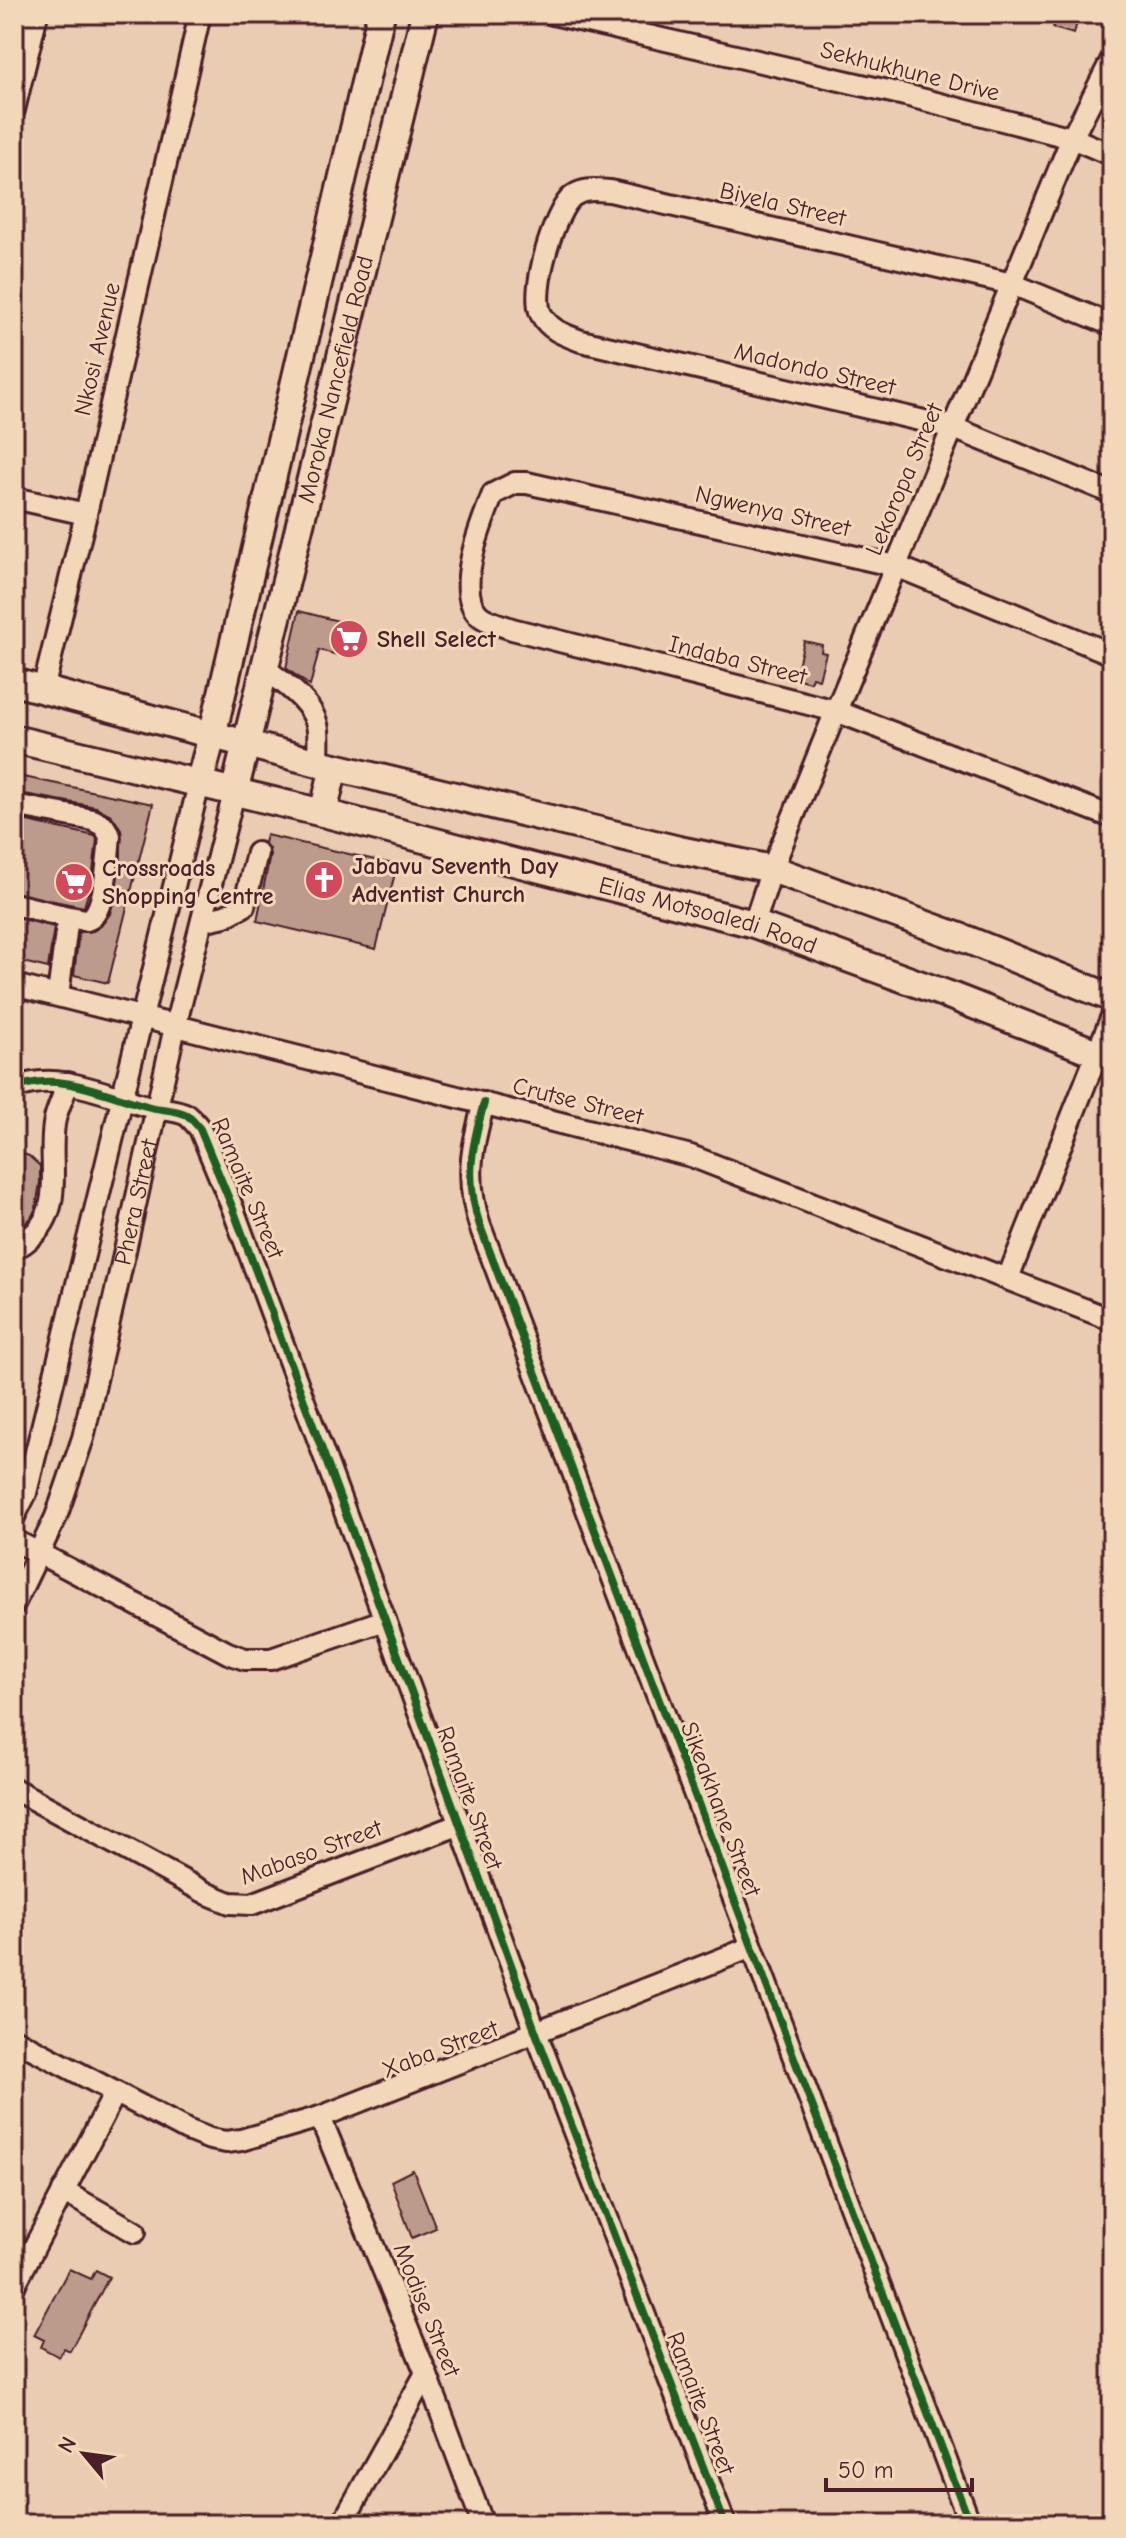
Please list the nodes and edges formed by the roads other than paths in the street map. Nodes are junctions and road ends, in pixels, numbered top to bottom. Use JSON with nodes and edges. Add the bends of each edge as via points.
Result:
{"nodes":[{"id":1,"x":37,"y":14,"type":"edge"},
{"id":2,"x":381,"y":14,"type":"edge"},
{"id":3,"x":425,"y":14,"type":"edge"},
{"id":4,"x":553,"y":14,"type":"edge"},
{"id":5,"x":200,"y":17,"type":"edge"},
{"id":6,"x":589,"y":18,"type":"edge"},
{"id":7,"x":1112,"y":59,"type":"edge"},
{"id":8,"x":14,"y":110,"type":"edge"},
{"id":9,"x":1072,"y":138,"type":"junction"},
{"id":10,"x":1112,"y":155,"type":"edge"},
{"id":11,"x":1012,"y":284,"type":"junction"},
{"id":12,"x":548,"y":324,"type":"joint"},
{"id":13,"x":1112,"y":325,"type":"edge"},
{"id":14,"x":954,"y":428,"type":"junction"},
{"id":15,"x":504,"y":486,"type":"joint"},
{"id":16,"x":1112,"y":493,"type":"edge"},
{"id":17,"x":14,"y":498,"type":"edge"},
{"id":18,"x":86,"y":514,"type":"junction"},
{"id":19,"x":896,"y":566,"type":"junction"},
{"id":20,"x":249,"y":581,"type":"junction"},
{"id":21,"x":283,"y":589,"type":"junction"},
{"id":22,"x":1112,"y":654,"type":"edge"},
{"id":23,"x":264,"y":668,"type":"junction"},
{"id":24,"x":14,"y":682,"type":"edge"},
{"id":25,"x":43,"y":690,"type":"junction"},
{"id":26,"x":836,"y":711,"type":"junction"},
{"id":27,"x":212,"y":736,"type":"junction"},
{"id":28,"x":14,"y":739,"type":"edge"},
{"id":29,"x":245,"y":745,"type":"junction"},
{"id":30,"x":326,"y":765,"type":"junction"},
{"id":31,"x":199,"y":784,"type":"junction"},
{"id":32,"x":234,"y":793,"type":"junction"},
{"id":33,"x":14,"y":805,"type":"edge"},
{"id":34,"x":323,"y":813,"type":"junction"},
{"id":35,"x":1112,"y":817,"type":"edge"},
{"id":36,"x":257,"y":853,"type":"dead end"},
{"id":37,"x":772,"y":869,"type":"junction"},
{"id":38,"x":18,"y":905,"type":"dead end"},
{"id":39,"x":68,"y":917,"type":"junction"},
{"id":40,"x":202,"y":921,"type":"junction"},
{"id":41,"x":754,"y":924,"type":"junction"},
{"id":42,"x":14,"y":985,"type":"edge"},
{"id":43,"x":58,"y":995,"type":"junction"},
{"id":44,"x":1112,"y":998,"type":"edge"},
{"id":45,"x":1112,"y":1016,"type":"edge"},
{"id":46,"x":143,"y":1019,"type":"junction"},
{"id":47,"x":175,"y":1027,"type":"junction"},
{"id":48,"x":1105,"y":1056,"type":"edge"},
{"id":49,"x":68,"y":1083,"type":"junction"},
{"id":50,"x":14,"y":1089,"type":"edge"},
{"id":51,"x":121,"y":1099,"type":"junction"},
{"id":52,"x":484,"y":1103,"type":"junction"},
{"id":53,"x":158,"y":1109,"type":"junction"},
{"id":54,"x":14,"y":1246,"type":"edge"},
{"id":55,"x":1008,"y":1278,"type":"junction"},
{"id":56,"x":1112,"y":1320,"type":"edge"},
{"id":57,"x":14,"y":1517,"type":"edge"},
{"id":58,"x":14,"y":1540,"type":"edge"},
{"id":59,"x":41,"y":1553,"type":"junction"},
{"id":60,"x":14,"y":1604,"type":"edge"},
{"id":61,"x":385,"y":1620,"type":"junction"},
{"id":62,"x":14,"y":1789,"type":"edge"},
{"id":63,"x":458,"y":1825,"type":"junction"},
{"id":64,"x":752,"y":1947,"type":"junction"},
{"id":65,"x":536,"y":2033,"type":"junction"},
{"id":66,"x":14,"y":2039,"type":"edge"},
{"id":67,"x":115,"y":2093,"type":"junction"},
{"id":68,"x":320,"y":2117,"type":"junction"},
{"id":69,"x":63,"y":2191,"type":"junction"},
{"id":70,"x":135,"y":2232,"type":"dead end"},
{"id":71,"x":14,"y":2286,"type":"edge"},
{"id":72,"x":426,"y":2373,"type":"junction"},
{"id":73,"x":342,"y":2524,"type":"edge"},
{"id":74,"x":483,"y":2524,"type":"edge"},
{"id":75,"x":725,"y":2524,"type":"edge"},
{"id":76,"x":970,"y":2524,"type":"edge"}],
"edges":[{"from":1,"to":8,"type":"street"},
{"from":2,"to":20,"type":"main road","name":"Moroka Nancefield Road"},
{"from":3,"to":21,"type":"main road","name":"Moroka Nancefield Road"},
{"from":4,"to":6,"type":"street","name":"Sekhukhune Drive"},
{"from":5,"to":18,"type":"street","name":"Nkosi Avenue"},
{"from":6,"to":9,"type":"street","name":"Sekhukhune Drive"},
{"from":7,"to":9,"type":"street","name":"Lekoropa Street"},
{"from":9,"to":10,"type":"street","name":"Sekhukhune Drive"},
{"from":9,"to":11,"type":"street","name":"Lekoropa Street"},
{"from":11,"to":12,"type":"street","name":"Biyela Street","via":[[590,190],[576,193],[558,215],[537,295]]},
{"from":11,"to":13,"type":"street","name":"Biyela Street"},
{"from":11,"to":14,"type":"street","name":"Lekoropa Street"},
{"from":12,"to":14,"type":"street","name":"Madondo Street","via":[[581,341]]},
{"from":14,"to":16,"type":"street","name":"Madondo Street"},
{"from":14,"to":19,"type":"street","name":"Lekoropa Street"},
{"from":15,"to":19,"type":"street","name":"Ngwenya Street","via":[[547,487]]},
{"from":15,"to":26,"type":"street","name":"Indaba Street","via":[[493,494],[472,556],[468,588],[471,606],[481,617]]},
{"from":17,"to":18,"type":"street"},
{"from":18,"to":25,"type":"street","name":"Nkosi Avenue"},
{"from":19,"to":22,"type":"street","name":"Ngwenya Street"},
{"from":19,"to":26,"type":"street","name":"Lekoropa Street"},
{"from":20,"to":21,"type":"main road"},
{"from":20,"to":27,"type":"main road","name":"Moroka Nancefield Road"},
{"from":21,"to":23,"type":"main road","name":"Moroka Nancefield Road"},
{"from":23,"to":29,"type":"main road","name":"Moroka Nancefield Road"},
{"from":23,"to":30,"type":"street","via":[[314,717]]},
{"from":24,"to":25,"type":"main road"},
{"from":25,"to":27,"type":"main road"},
{"from":26,"to":35,"type":"street","name":"Indaba Street"},
{"from":26,"to":37,"type":"street","name":"Lekoropa Street"},
{"from":27,"to":29,"type":"main road"},
{"from":27,"to":31,"type":"main road","name":"Phera Street"},
{"from":28,"to":31,"type":"main road","name":"Elias Motsoaledi Road"},
{"from":29,"to":30,"type":"main road"},
{"from":29,"to":32,"type":"main road","name":"Phera Street"},
{"from":30,"to":34,"type":"main road"},
{"from":30,"to":37,"type":"main road"},
{"from":31,"to":32,"type":"main road","name":"Elias Motsoaledi Road"},
{"from":31,"to":46,"type":"street","name":"Phera Street"},
{"from":32,"to":34,"type":"main road","name":"Elias Motsoaledi Road"},
{"from":32,"to":40,"type":"street","name":"Phera Street"},
{"from":33,"to":39,"type":"street","via":[[93,820],[110,836],[95,915],[88,920]]},
{"from":34,"to":41,"type":"main road","name":"Elias Motsoaledi Road"},
{"from":36,"to":40,"type":"street","via":[[244,906]]},
{"from":37,"to":41,"type":"street","name":"Lekoropa Street"},
{"from":37,"to":44,"type":"main road"},
{"from":38,"to":39,"type":"street"},
{"from":39,"to":43,"type":"street"},
{"from":40,"to":47,"type":"street","name":"Phera Street"},
{"from":41,"to":48,"type":"main road","name":"Elias Motsoaledi Road"},
{"from":42,"to":43,"type":"street","name":"Crutse Street"},
{"from":43,"to":46,"type":"street","name":"Crutse Street"},
{"from":45,"to":48,"type":"street"},
{"from":46,"to":47,"type":"street","name":"Crutse Street"},
{"from":46,"to":51,"type":"street","name":"Phera Street"},
{"from":47,"to":52,"type":"street","name":"Crutse Street"},
{"from":47,"to":53,"type":"street","name":"Phera Street"},
{"from":48,"to":55,"type":"street"},
{"from":49,"to":50,"type":"street","name":"Ramaite Street"},
{"from":49,"to":51,"type":"street","name":"Ramaite Street"},
{"from":49,"to":54,"type":"street","via":[[55,1121],[48,1217],[39,1230]]},
{"from":51,"to":53,"type":"street","name":"Ramaite Street"},
{"from":51,"to":57,"type":"street","name":"Phera Street","via":[[26,1493]]},
{"from":52,"to":55,"type":"street","name":"Crutse Street","via":[[691,1156]]},
{"from":52,"to":64,"type":"street","name":"Sikeakhane Street","via":[[470,1163],[472,1203]]},
{"from":53,"to":59,"type":"street","name":"Phera Street","via":[[83,1438]]},
{"from":53,"to":61,"type":"street","name":"Ramaite Street","via":[[187,1115],[206,1141]]},
{"from":55,"to":56,"type":"street","name":"Crutse Street"},
{"from":58,"to":59,"type":"street"},
{"from":59,"to":60,"type":"street","name":"Phera Street"},
{"from":59,"to":61,"type":"street","via":[[245,1659],[271,1659]]},
{"from":61,"to":63,"type":"street","name":"Ramaite Street"},
{"from":62,"to":63,"type":"street","name":"Mabaso Street","via":[[208,1894],[241,1906]]},
{"from":63,"to":65,"type":"street","name":"Ramaite Street"},
{"from":64,"to":65,"type":"street","name":"Xaba Street"},
{"from":64,"to":76,"type":"street","name":"Sikeakhane Street"},
{"from":65,"to":68,"type":"street","name":"Xaba Street"},
{"from":65,"to":75,"type":"street","name":"Ramaite Street"},
{"from":66,"to":67,"type":"street","name":"Xaba Street"},
{"from":67,"to":68,"type":"street","name":"Xaba Street","via":[[187,2130],[226,2142]]},
{"from":67,"to":69,"type":"street"},
{"from":68,"to":72,"type":"street","name":"Modise Street"},
{"from":69,"to":70,"type":"street"},
{"from":69,"to":71,"type":"street"},
{"from":72,"to":73,"type":"street"},
{"from":72,"to":74,"type":"street","name":"Modise Street"}]}
